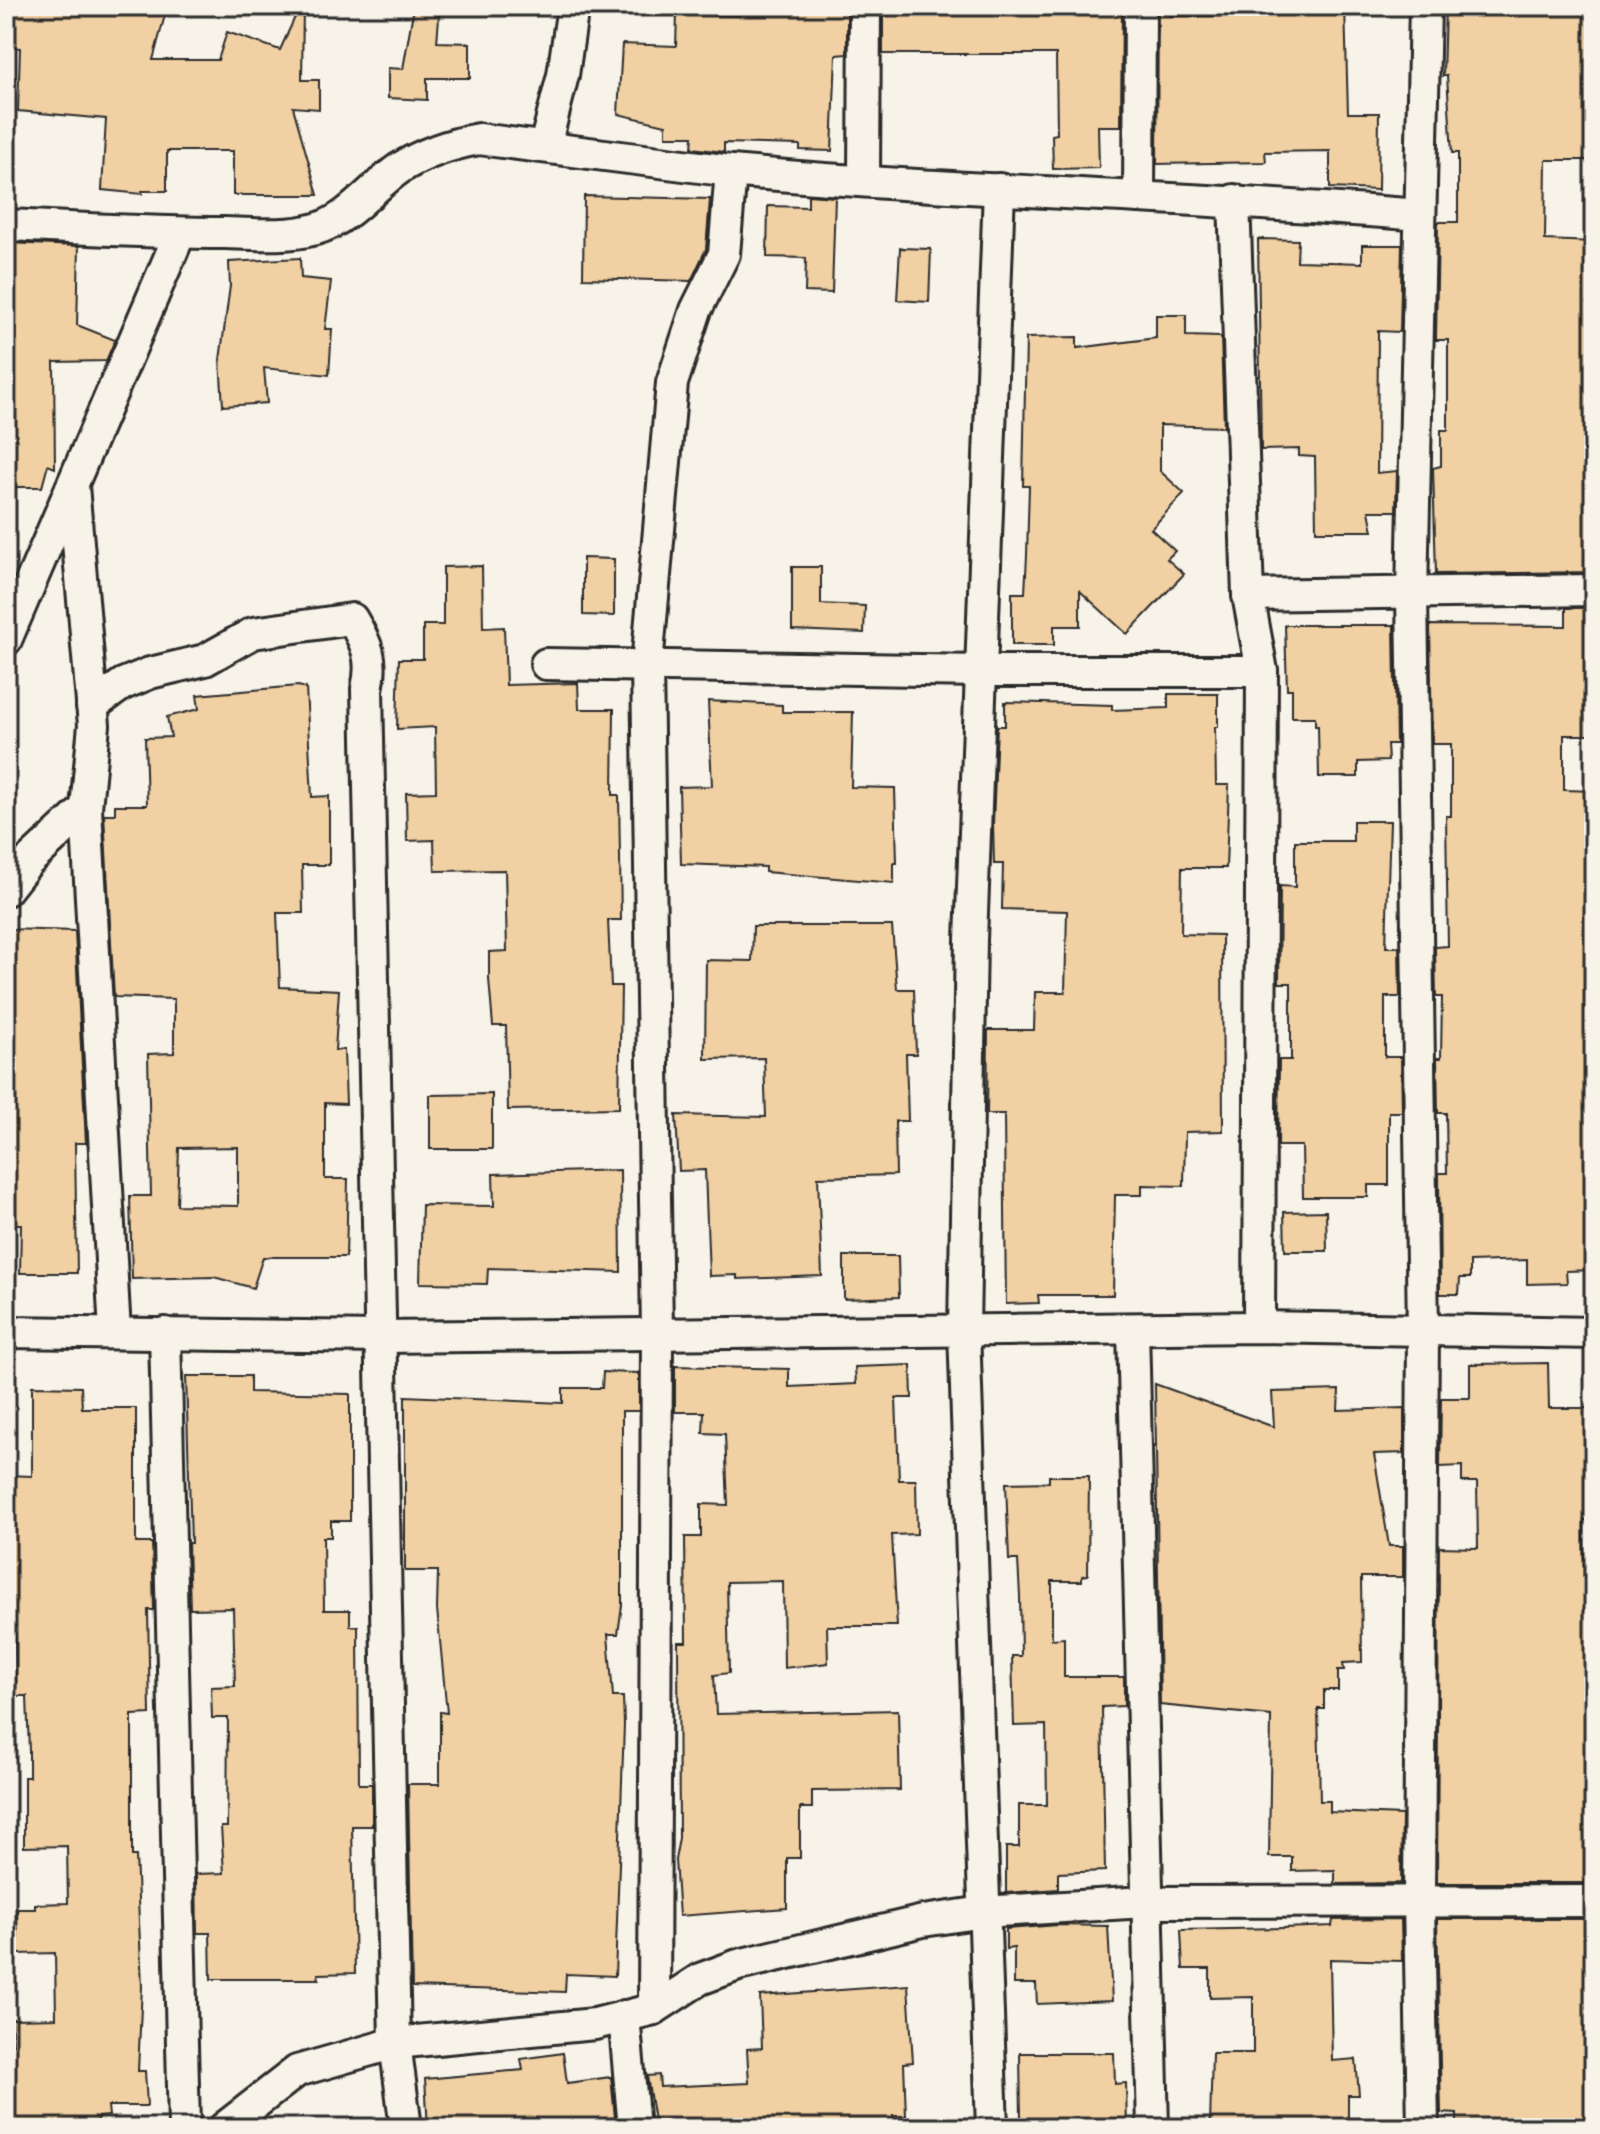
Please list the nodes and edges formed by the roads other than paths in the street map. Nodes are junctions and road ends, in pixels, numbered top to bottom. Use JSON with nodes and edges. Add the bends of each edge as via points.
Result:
{"nodes":[{"id":1,"x":573,"y":6,"type":"edge"},
{"id":2,"x":865,"y":6,"type":"edge"},
{"id":3,"x":1140,"y":6,"type":"edge"},
{"id":4,"x":1425,"y":6,"type":"edge"},
{"id":5,"x":545,"y":146,"type":"junction"},
{"id":6,"x":731,"y":171,"type":"junction"},
{"id":7,"x":864,"y":180,"type":"junction"},
{"id":8,"x":999,"y":189,"type":"junction"},
{"id":9,"x":1139,"y":197,"type":"junction"},
{"id":10,"x":1234,"y":200,"type":"junction"},
{"id":11,"x":1420,"y":215,"type":"junction"},
{"id":12,"x":6,"y":225,"type":"edge"},
{"id":13,"x":180,"y":233,"type":"junction"},
{"id":14,"x":73,"y":486,"type":"junction"},
{"id":15,"x":1594,"y":590,"type":"edge"},
{"id":16,"x":1412,"y":594,"type":"junction"},
{"id":17,"x":1248,"y":595,"type":"junction"},
{"id":18,"x":6,"y":640,"type":"edge"},
{"id":19,"x":546,"y":664,"type":"dead end"},
{"id":20,"x":647,"y":665,"type":"junction"},
{"id":21,"x":981,"y":671,"type":"junction"},
{"id":22,"x":1262,"y":671,"type":"junction"},
{"id":23,"x":92,"y":706,"type":"junction"},
{"id":24,"x":86,"y":808,"type":"junction"},
{"id":25,"x":6,"y":890,"type":"edge"},
{"id":26,"x":1259,"y":1327,"type":"junction"},
{"id":27,"x":1133,"y":1329,"type":"junction"},
{"id":28,"x":964,"y":1330,"type":"junction"},
{"id":29,"x":1423,"y":1331,"type":"junction"},
{"id":30,"x":6,"y":1332,"type":"edge"},
{"id":31,"x":657,"y":1332,"type":"junction"},
{"id":32,"x":115,"y":1333,"type":"junction"},
{"id":33,"x":165,"y":1333,"type":"junction"},
{"id":34,"x":1594,"y":1333,"type":"edge"},
{"id":35,"x":382,"y":1337,"type":"junction"},
{"id":36,"x":1419,"y":1900,"type":"junction"},
{"id":37,"x":1594,"y":1901,"type":"edge"},
{"id":38,"x":1145,"y":1902,"type":"junction"},
{"id":39,"x":983,"y":1912,"type":"junction"},
{"id":40,"x":654,"y":2009,"type":"junction"},
{"id":41,"x":624,"y":2016,"type":"junction"},
{"id":42,"x":395,"y":2043,"type":"junction"},
{"id":43,"x":184,"y":2128,"type":"edge"},
{"id":44,"x":224,"y":2128,"type":"edge"},
{"id":45,"x":406,"y":2128,"type":"edge"},
{"id":46,"x":634,"y":2128,"type":"edge"},
{"id":47,"x":992,"y":2128,"type":"edge"},
{"id":48,"x":1153,"y":2128,"type":"edge"},
{"id":49,"x":1423,"y":2128,"type":"edge"}],
"edges":[{"from":1,"to":5,"type":"street"},
{"from":2,"to":7,"type":"street"},
{"from":3,"to":9,"type":"street"},
{"from":4,"to":11,"type":"street"},
{"from":5,"to":6,"type":"street"},
{"from":5,"to":13,"type":"street","via":[[479,139],[451,144],[399,169],[319,229],[290,234]]},
{"from":6,"to":7,"type":"street"},
{"from":6,"to":20,"type":"street","via":[[724,254],[696,310],[672,383]]},
{"from":7,"to":8,"type":"street"},
{"from":8,"to":9,"type":"street"},
{"from":8,"to":21,"type":"street"},
{"from":9,"to":10,"type":"street"},
{"from":10,"to":11,"type":"street"},
{"from":10,"to":17,"type":"street"},
{"from":11,"to":16,"type":"street"},
{"from":12,"to":13,"type":"street"},
{"from":13,"to":14,"type":"street"},
{"from":14,"to":18,"type":"street"},
{"from":14,"to":23,"type":"street"},
{"from":15,"to":16,"type":"street"},
{"from":16,"to":17,"type":"street"},
{"from":16,"to":29,"type":"street"},
{"from":17,"to":22,"type":"street"},
{"from":19,"to":20,"type":"street"},
{"from":20,"to":21,"type":"street"},
{"from":20,"to":31,"type":"street"},
{"from":21,"to":22,"type":"street"},
{"from":21,"to":28,"type":"street"},
{"from":22,"to":26,"type":"street"},
{"from":23,"to":24,"type":"street","via":[[94,743]]},
{"from":23,"to":35,"type":"street","via":[[123,684],[205,660],[253,633],[352,619],[370,649]]},
{"from":24,"to":25,"type":"street"},
{"from":24,"to":32,"type":"street"},
{"from":26,"to":27,"type":"street"},
{"from":26,"to":29,"type":"street"},
{"from":27,"to":28,"type":"street"},
{"from":27,"to":38,"type":"street"},
{"from":28,"to":31,"type":"street"},
{"from":28,"to":39,"type":"street"},
{"from":29,"to":34,"type":"street"},
{"from":29,"to":36,"type":"street"},
{"from":30,"to":32,"type":"street"},
{"from":31,"to":35,"type":"street"},
{"from":31,"to":40,"type":"street"},
{"from":32,"to":33,"type":"street"},
{"from":33,"to":35,"type":"street"},
{"from":33,"to":43,"type":"street"},
{"from":35,"to":42,"type":"street"},
{"from":36,"to":37,"type":"street"},
{"from":36,"to":38,"type":"street"},
{"from":36,"to":49,"type":"street"},
{"from":38,"to":39,"type":"street"},
{"from":38,"to":48,"type":"street"},
{"from":39,"to":40,"type":"street","via":[[738,1965],[700,1979]]},
{"from":39,"to":47,"type":"street"},
{"from":40,"to":41,"type":"street"},
{"from":41,"to":42,"type":"street","via":[[595,2024]]},
{"from":41,"to":46,"type":"street"},
{"from":42,"to":44,"type":"street","via":[[297,2071]]},
{"from":42,"to":45,"type":"street"}]}
